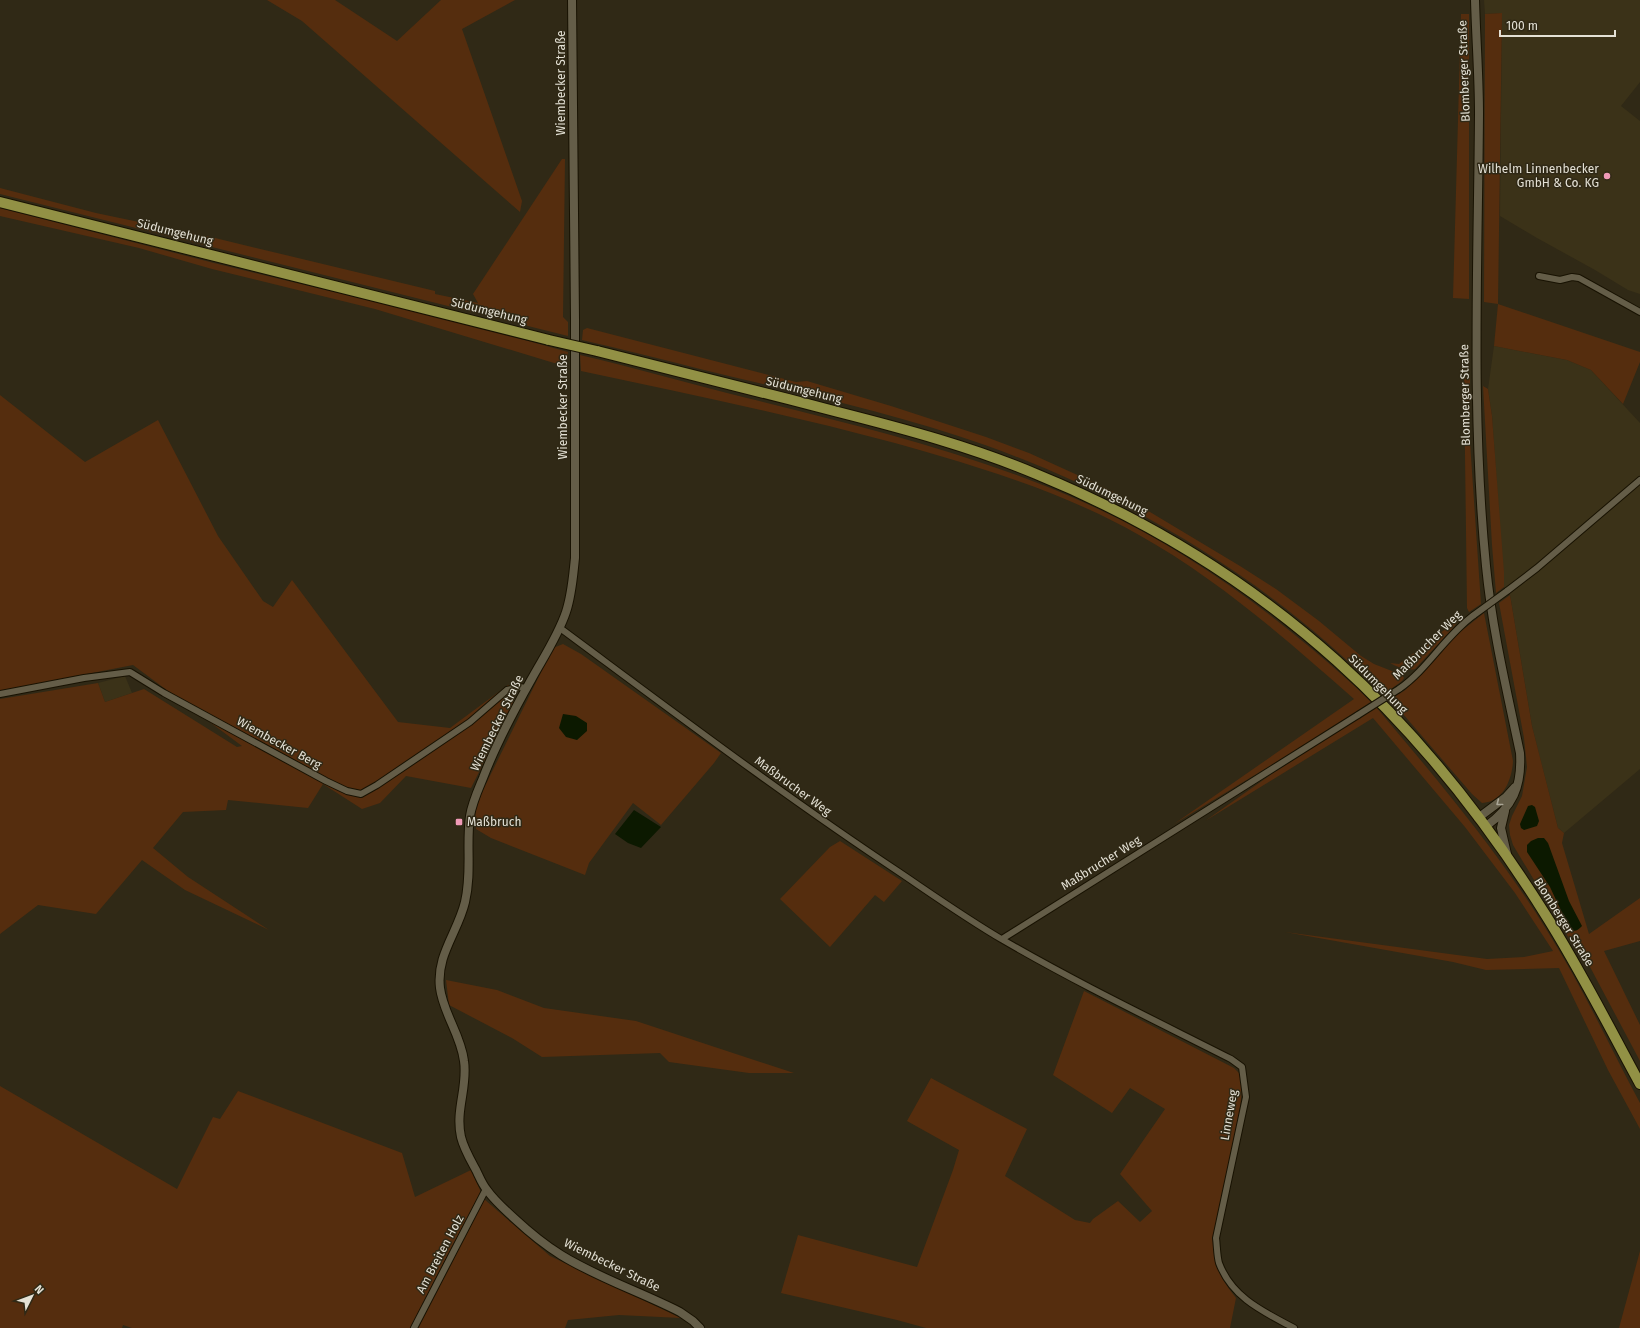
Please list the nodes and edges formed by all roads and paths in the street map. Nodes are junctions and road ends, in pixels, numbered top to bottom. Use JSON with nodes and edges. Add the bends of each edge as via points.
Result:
{"nodes":[{"id":1,"x":572,"y":0,"type":"edge"},
{"id":2,"x":1475,"y":0,"type":"edge"},
{"id":3,"x":0,"y":202,"type":"edge"},
{"id":4,"x":1538,"y":276,"type":"dead end"},
{"id":5,"x":1640,"y":312,"type":"edge"},
{"id":6,"x":1640,"y":480,"type":"edge"},
{"id":7,"x":560,"y":628,"type":"junction"},
{"id":8,"x":527,"y":688,"type":"junction"},
{"id":9,"x":0,"y":694,"type":"edge"},
{"id":10,"x":1517,"y":785,"type":"junction"},
{"id":11,"x":1505,"y":811,"type":"junction"},
{"id":12,"x":1478,"y":818,"type":"junction"},
{"id":13,"x":1485,"y":827,"type":"junction"},
{"id":14,"x":1508,"y":858,"type":"junction"},
{"id":15,"x":1002,"y":939,"type":"junction"},
{"id":16,"x":1640,"y":1084,"type":"edge"},
{"id":17,"x":486,"y":1189,"type":"junction"},
{"id":18,"x":414,"y":1328,"type":"edge"},
{"id":19,"x":700,"y":1328,"type":"edge"},
{"id":20,"x":1294,"y":1328,"type":"edge"}],
"edges":[{"from":1,"to":7,"type":"street","name":"Wiembecker Straße","via":[[575,558],[570,599]]},
{"from":2,"to":10,"type":"street","name":"Blomberger Straße","via":[[1479,112],[1476,332],[1480,479],[1484,546],[1491,599],[1520,753]]},
{"from":3,"to":12,"type":"main road","name":"Südumgehung","bridge":true,"via":[[885,424],[966,448],[1036,473],[1145,525],[1229,576],[1276,610],[1368,690],[1408,733]]},
{"from":4,"to":5,"type":"street","via":[[1560,280],[1579,278]]},
{"from":6,"to":15,"type":"street","name":"Maßbrucher Weg","bridge":true,"via":[[1537,568],[1454,631],[1414,677],[1399,689]]},
{"from":7,"to":8,"type":"street","name":"Wiembecker Straße"},
{"from":7,"to":15,"type":"street","name":"Maßbrucher Weg","via":[[839,832]]},
{"from":8,"to":9,"type":"street","name":"Wiembecker Berg","via":[[507,690],[470,722],[361,794],[347,791],[326,781],[130,672]]},
{"from":8,"to":17,"type":"street","name":"Wiembecker Straße","via":[[494,752],[474,800],[470,821],[468,888],[462,913],[446,946],[439,974],[443,1000],[465,1061],[459,1115],[462,1140]]},
{"from":10,"to":11,"type":"street","name":"Blomberger Straße","via":[[1514,798]]},
{"from":10,"to":12,"type":"street","one_way":true,"via":[[1506,797]]},
{"from":11,"to":13,"type":"street","name":"Blomberger Straße"},
{"from":11,"to":14,"type":"street","via":[[1501,828]]},
{"from":12,"to":13,"type":"main road","name":"Südumgehung"},
{"from":13,"to":14,"type":"main road","name":"Blomberger Straße"},
{"from":14,"to":16,"type":"main road","name":"Blomberger Straße","via":[[1580,972]]},
{"from":15,"to":20,"type":"street","name":"Linneweg","via":[[1242,1067],[1246,1097],[1216,1238],[1219,1262],[1228,1282],[1244,1300]]},
{"from":17,"to":18,"type":"street","name":"Am Breiten Holz"},
{"from":17,"to":19,"type":"street","name":"Wiembecker Straße","via":[[526,1229],[560,1254],[680,1312]]}]}
